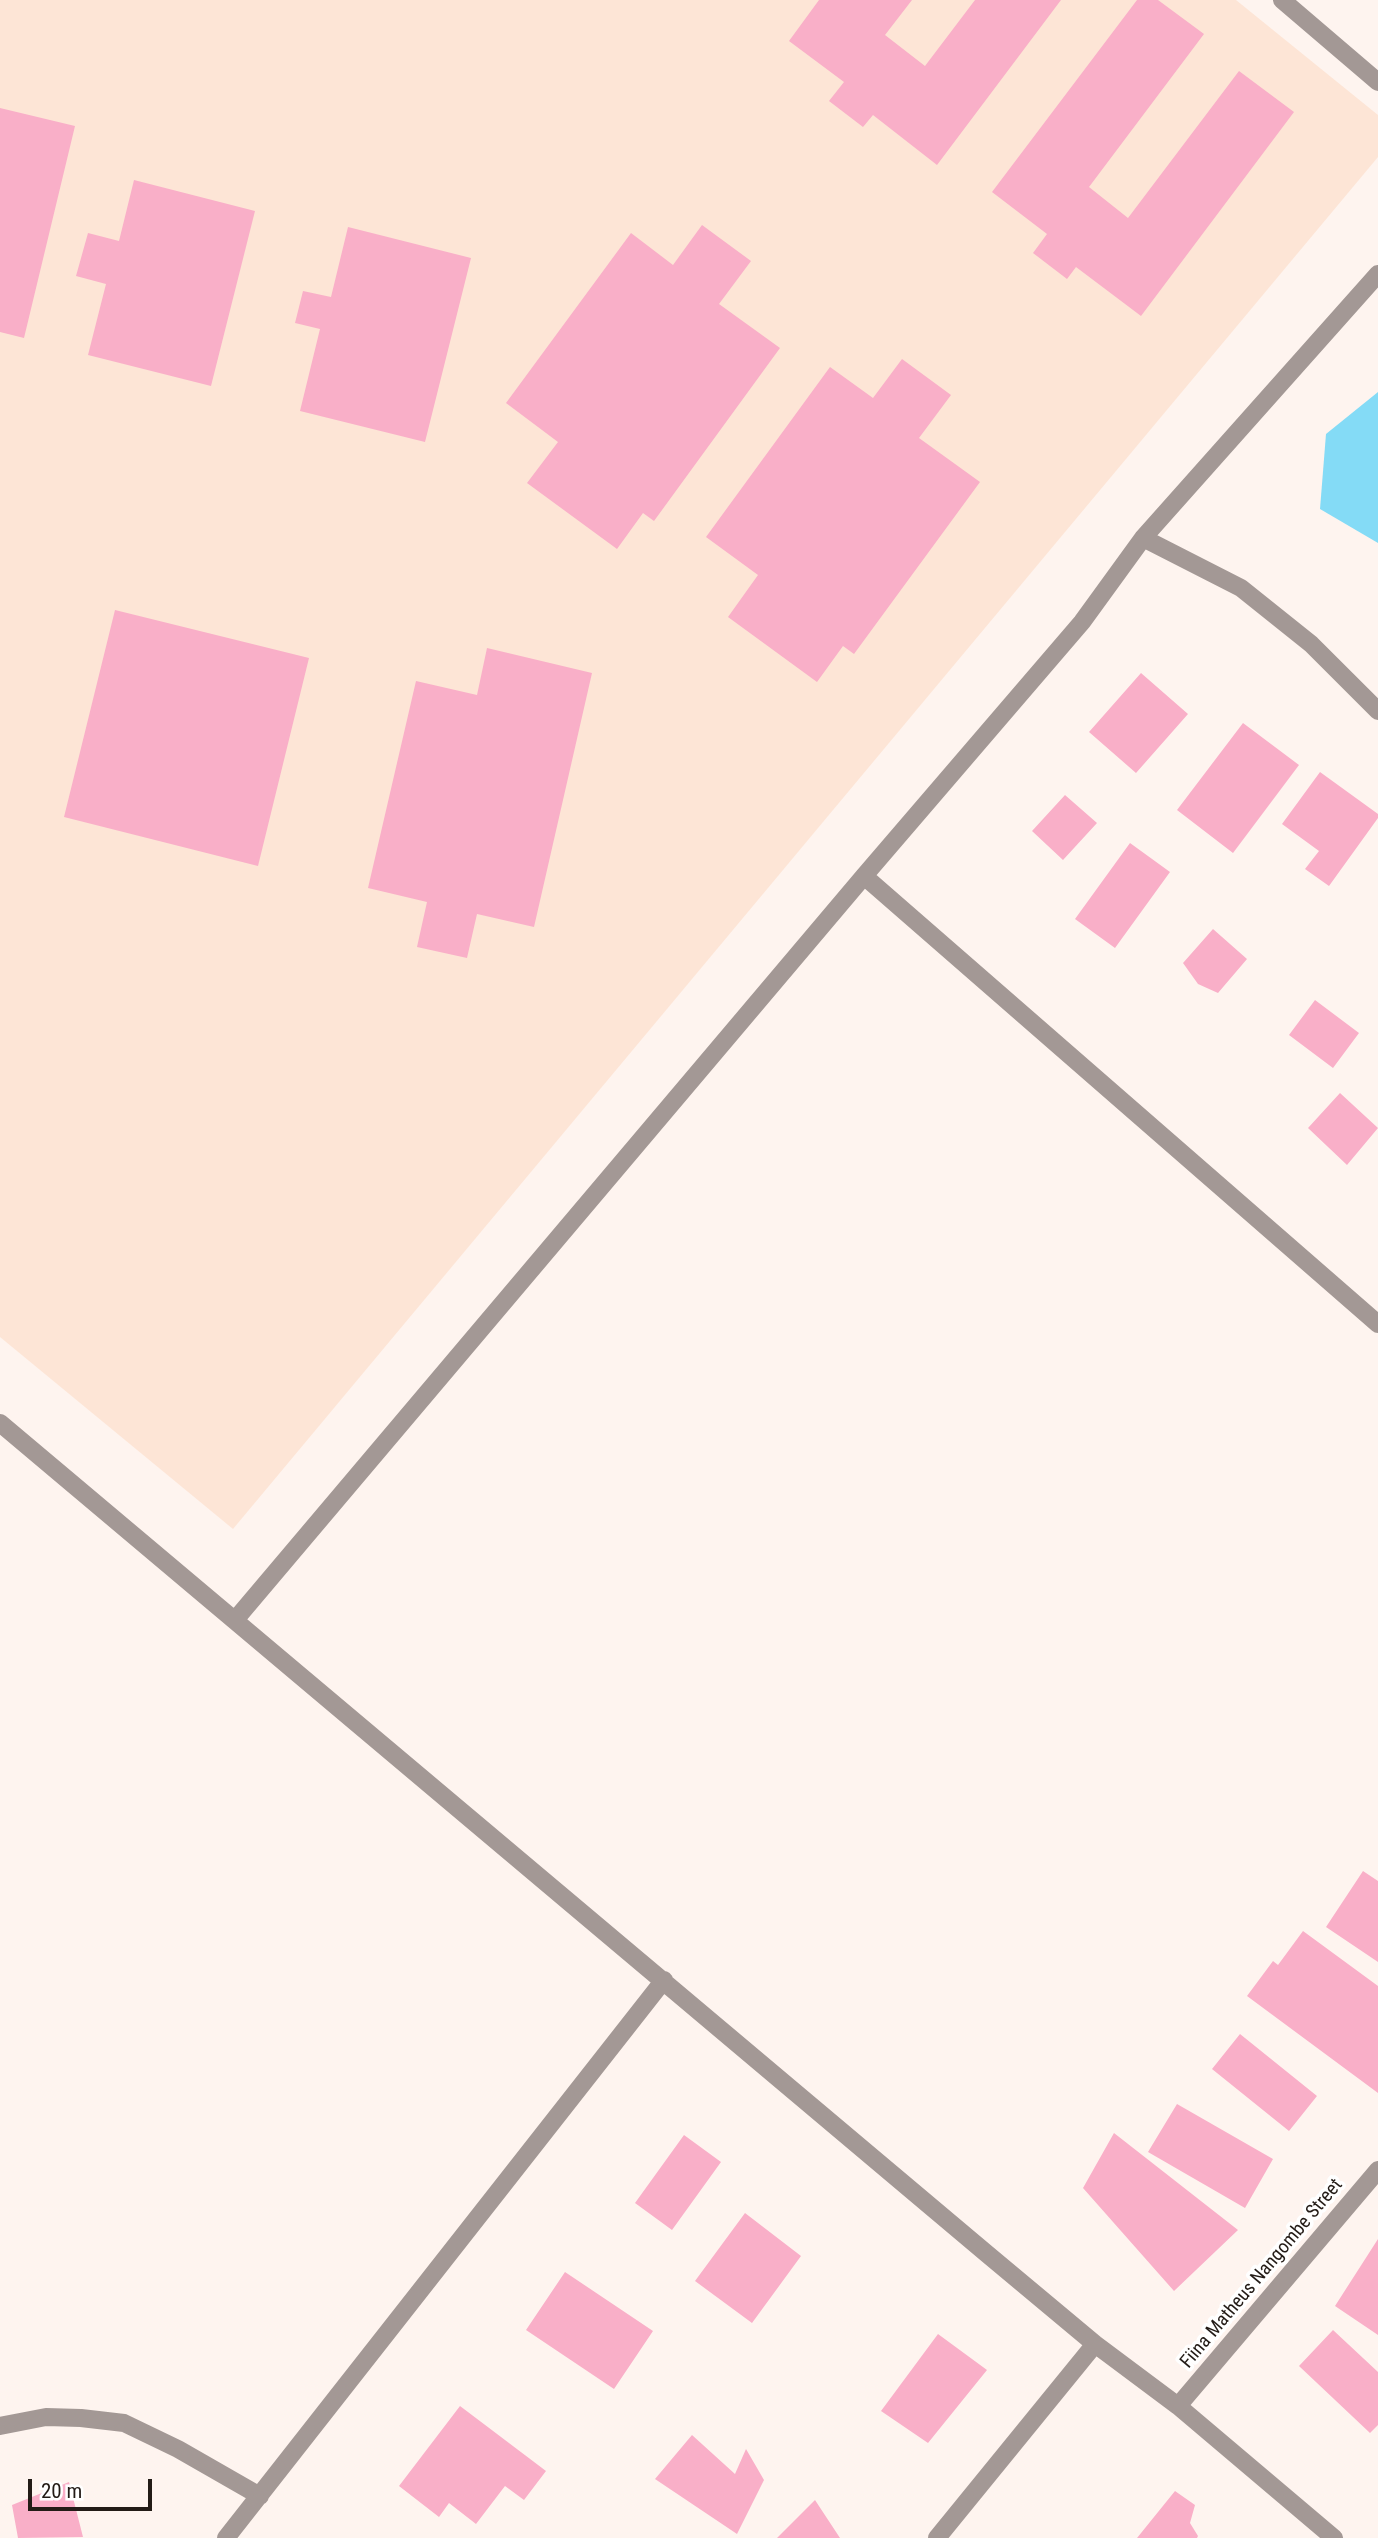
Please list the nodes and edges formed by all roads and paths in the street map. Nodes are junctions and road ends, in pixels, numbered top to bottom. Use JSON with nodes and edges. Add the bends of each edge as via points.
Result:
{"nodes":[{"id":1,"x":1282,"y":0,"type":"edge"},
{"id":2,"x":1378,"y":82,"type":"edge"},
{"id":3,"x":1378,"y":274,"type":"edge"},
{"id":4,"x":1143,"y":538,"type":"junction"},
{"id":5,"x":1378,"y":711,"type":"edge"},
{"id":6,"x":864,"y":876,"type":"junction"},
{"id":7,"x":1378,"y":1324,"type":"edge"},
{"id":8,"x":0,"y":1423,"type":"edge"},
{"id":9,"x":235,"y":1620,"type":"junction"},
{"id":10,"x":664,"y":1980,"type":"junction"},
{"id":11,"x":1378,"y":2170,"type":"edge"},
{"id":12,"x":1095,"y":2344,"type":"junction"},
{"id":13,"x":1178,"y":2406,"type":"junction"},
{"id":14,"x":0,"y":2426,"type":"edge"},
{"id":15,"x":260,"y":2496,"type":"junction"},
{"id":16,"x":226,"y":2538,"type":"edge"},
{"id":17,"x":937,"y":2538,"type":"edge"},
{"id":18,"x":1334,"y":2538,"type":"edge"}],
"edges":[{"from":1,"to":2,"type":"street"},
{"from":3,"to":4,"type":"street"},
{"from":4,"to":5,"type":"street","via":[[1241,588],[1311,644]]},
{"from":4,"to":6,"type":"street","via":[[1082,622]]},
{"from":6,"to":7,"type":"street"},
{"from":6,"to":9,"type":"street"},
{"from":8,"to":9,"type":"street"},
{"from":9,"to":10,"type":"street"},
{"from":10,"to":12,"type":"street"},
{"from":10,"to":15,"type":"street"},
{"from":11,"to":13,"type":"street","name":"Fiina Matheus Nangombe Street"},
{"from":12,"to":13,"type":"street"},
{"from":12,"to":17,"type":"street"},
{"from":13,"to":18,"type":"street"},
{"from":14,"to":15,"type":"street","via":[[46,2417],[124,2423]]},
{"from":15,"to":16,"type":"street"}]}
